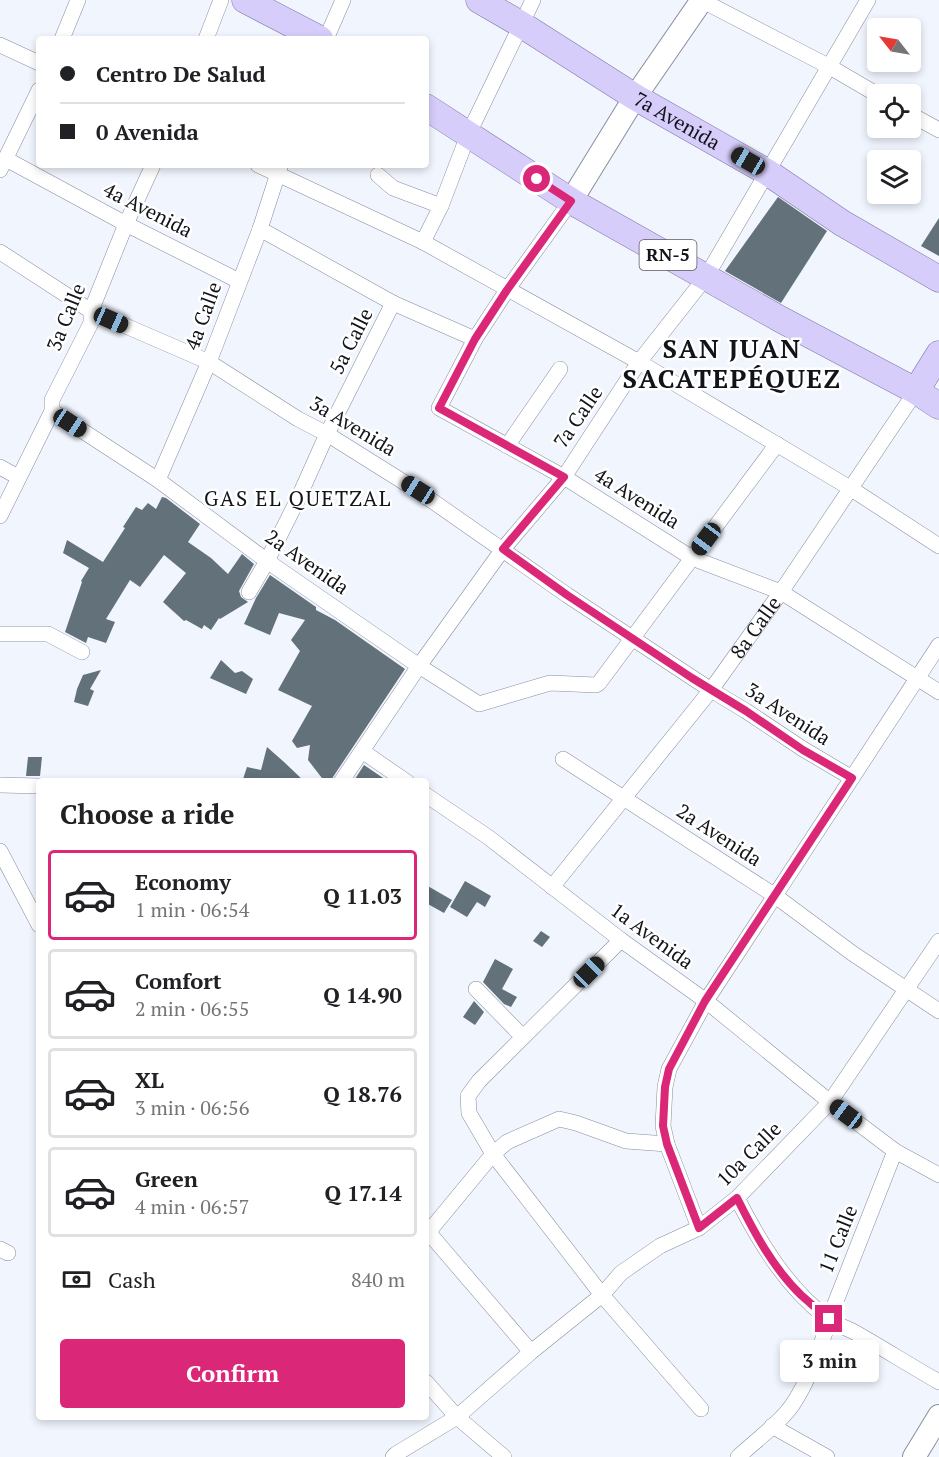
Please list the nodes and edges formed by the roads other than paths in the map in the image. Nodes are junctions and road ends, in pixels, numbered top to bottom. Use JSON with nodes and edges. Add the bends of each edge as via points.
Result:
{"nodes":[{"id":1,"x":78,"y":0,"type":"edge"},
{"id":2,"x":222,"y":0,"type":"edge"},
{"id":3,"x":244,"y":0,"type":"edge"},
{"id":4,"x":343,"y":0,"type":"edge"},
{"id":5,"x":479,"y":0,"type":"edge"},
{"id":6,"x":533,"y":0,"type":"edge"},
{"id":7,"x":702,"y":0,"type":"edge"},
{"id":8,"x":868,"y":0,"type":"edge"},
{"id":9,"x":522,"y":25,"type":"junction"},
{"id":10,"x":63,"y":36,"type":"edge"},
{"id":11,"x":207,"y":36,"type":"edge"},
{"id":12,"x":314,"y":36,"type":"edge"},
{"id":13,"x":327,"y":36,"type":"edge"},
{"id":14,"x":0,"y":45,"type":"edge"},
{"id":15,"x":36,"y":62,"type":"edge"},
{"id":16,"x":830,"y":67,"type":"junction"},
{"id":17,"x":867,"y":89,"type":"edge"},
{"id":18,"x":36,"y":96,"type":"edge"},
{"id":19,"x":636,"y":97,"type":"junction"},
{"id":20,"x":429,"y":109,"type":"edge"},
{"id":21,"x":921,"y":120,"type":"edge"},
{"id":22,"x":939,"y":130,"type":"edge"},
{"id":23,"x":468,"y":135,"type":"junction"},
{"id":24,"x":3,"y":165,"type":"edge"},
{"id":25,"x":152,"y":168,"type":"edge"},
{"id":26,"x":279,"y":170,"type":"edge"},
{"id":27,"x":767,"y":172,"type":"junction"},
{"id":28,"x":378,"y":175,"type":"dead end"},
{"id":29,"x":571,"y":201,"type":"junction"},
{"id":30,"x":441,"y":206,"type":"junction"},
{"id":31,"x":126,"y":224,"type":"junction"},
{"id":32,"x":260,"y":229,"type":"junction"},
{"id":33,"x":423,"y":242,"type":"junction"},
{"id":34,"x":0,"y":252,"type":"edge"},
{"id":35,"x":706,"y":277,"type":"junction"},
{"id":36,"x":939,"y":279,"type":"edge"},
{"id":37,"x":239,"y":281,"type":"junction"},
{"id":38,"x":507,"y":290,"type":"junction"},
{"id":39,"x":393,"y":303,"type":"junction"},
{"id":40,"x":91,"y":312,"type":"junction"},
{"id":41,"x":475,"y":339,"type":"junction"},
{"id":42,"x":939,"y":354,"type":"edge"},
{"id":43,"x":208,"y":362,"type":"junction"},
{"id":44,"x":639,"y":362,"type":"junction"},
{"id":45,"x":560,"y":369,"type":"dead end"},
{"id":46,"x":916,"y":392,"type":"junction"},
{"id":47,"x":939,"y":406,"type":"edge"},
{"id":48,"x":52,"y":411,"type":"junction"},
{"id":49,"x":327,"y":434,"type":"junction"},
{"id":50,"x":777,"y":444,"type":"junction"},
{"id":51,"x":507,"y":446,"type":"junction"},
{"id":52,"x":0,"y":467,"type":"edge"},
{"id":53,"x":18,"y":477,"type":"junction"},
{"id":54,"x":564,"y":477,"type":"junction"},
{"id":55,"x":158,"y":480,"type":"junction"},
{"id":56,"x":850,"y":488,"type":"junction"},
{"id":57,"x":0,"y":516,"type":"edge"},
{"id":58,"x":939,"y":546,"type":"edge"},
{"id":59,"x":503,"y":549,"type":"junction"},
{"id":60,"x":692,"y":558,"type":"junction"},
{"id":61,"x":267,"y":561,"type":"junction"},
{"id":62,"x":249,"y":592,"type":"dead end"},
{"id":63,"x":782,"y":592,"type":"junction"},
{"id":64,"x":0,"y":634,"type":"edge"},
{"id":65,"x":632,"y":638,"type":"junction"},
{"id":66,"x":939,"y":645,"type":"edge"},
{"id":67,"x":82,"y":652,"type":"dead end"},
{"id":68,"x":419,"y":666,"type":"junction"},
{"id":69,"x":918,"y":677,"type":"junction"},
{"id":70,"x":711,"y":690,"type":"junction"},
{"id":71,"x":939,"y":692,"type":"edge"},
{"id":72,"x":362,"y":751,"type":"junction"},
{"id":73,"x":562,"y":759,"type":"dead end"},
{"id":74,"x":344,"y":778,"type":"edge"},
{"id":75,"x":401,"y":778,"type":"edge"},
{"id":76,"x":852,"y":778,"type":"junction"},
{"id":77,"x":0,"y":785,"type":"edge"},
{"id":78,"x":36,"y":786,"type":"edge"},
{"id":79,"x":429,"y":797,"type":"edge"},
{"id":80,"x":624,"y":798,"type":"junction"},
{"id":81,"x":0,"y":851,"type":"edge"},
{"id":82,"x":552,"y":887,"type":"junction"},
{"id":83,"x":774,"y":895,"type":"junction"},
{"id":84,"x":36,"y":919,"type":"edge"},
{"id":85,"x":621,"y":940,"type":"junction"},
{"id":86,"x":939,"y":941,"type":"edge"},
{"id":87,"x":476,"y":989,"type":"dead end"},
{"id":88,"x":907,"y":989,"type":"junction"},
{"id":89,"x":705,"y":1001,"type":"junction"},
{"id":90,"x":939,"y":1011,"type":"edge"},
{"id":91,"x":523,"y":1037,"type":"junction"},
{"id":92,"x":830,"y":1102,"type":"junction"},
{"id":93,"x":667,"y":1144,"type":"junction"},
{"id":94,"x":895,"y":1151,"type":"junction"},
{"id":95,"x":493,"y":1154,"type":"junction"},
{"id":96,"x":939,"y":1175,"type":"edge"},
{"id":97,"x":737,"y":1198,"type":"junction"},
{"id":98,"x":699,"y":1228,"type":"junction"},
{"id":99,"x":429,"y":1232,"type":"edge"},
{"id":100,"x":429,"y":1236,"type":"edge"},
{"id":101,"x":602,"y":1295,"type":"junction"},
{"id":102,"x":829,"y":1319,"type":"junction"},
{"id":103,"x":531,"y":1352,"type":"junction"},
{"id":104,"x":939,"y":1383,"type":"edge"},
{"id":105,"x":429,"y":1385,"type":"edge"},
{"id":106,"x":701,"y":1409,"type":"dead end"},
{"id":107,"x":939,"y":1416,"type":"edge"},
{"id":108,"x":457,"y":1417,"type":"junction"},
{"id":109,"x":772,"y":1426,"type":"junction"},
{"id":110,"x":393,"y":1457,"type":"edge"},
{"id":111,"x":504,"y":1457,"type":"edge"},
{"id":112,"x":738,"y":1457,"type":"edge"},
{"id":113,"x":828,"y":1457,"type":"edge"},
{"id":114,"x":915,"y":1457,"type":"edge"}],
"edges":[{"from":1,"to":10,"type":"street"},
{"from":2,"to":11,"type":"street"},
{"from":3,"to":12,"type":"main road"},
{"from":4,"to":13,"type":"street"},
{"from":5,"to":9,"type":"main road","name":"7a Avenida"},
{"from":6,"to":9,"type":"street"},
{"from":7,"to":16,"type":"street"},
{"from":7,"to":19,"type":"street"},
{"from":8,"to":16,"type":"street","name":"7a Calle"},
{"from":9,"to":19,"type":"main road","name":"7a Avenida"},
{"from":9,"to":23,"type":"street"},
{"from":14,"to":15,"type":"street"},
{"from":16,"to":17,"type":"street"},
{"from":16,"to":27,"type":"street","name":"7a Calle"},
{"from":18,"to":24,"type":"street"},
{"from":19,"to":27,"type":"main road","name":"7a Avenida"},
{"from":19,"to":29,"type":"street"},
{"from":20,"to":23,"type":"main road","number":"RN-5"},
{"from":21,"to":22,"type":"street"},
{"from":23,"to":29,"type":"main road","number":"RN-5"},
{"from":23,"to":30,"type":"street"},
{"from":24,"to":31,"type":"street","name":"4a Avenida"},
{"from":25,"to":31,"type":"street","name":"3a Calle"},
{"from":26,"to":32,"type":"street","name":"4a Calle"},
{"from":26,"to":33,"type":"street"},
{"from":27,"to":35,"type":"street","name":"7a Calle"},
{"from":27,"to":36,"type":"main road","name":"7a Avenida","via":[[842,223]]},
{"from":28,"to":30,"type":"street","via":[[393,188]]},
{"from":29,"to":35,"type":"main road","number":"RN-5"},
{"from":29,"to":38,"type":"street"},
{"from":30,"to":33,"type":"street"},
{"from":31,"to":37,"type":"street","name":"4a Avenida"},
{"from":31,"to":40,"type":"street","name":"3a Calle"},
{"from":32,"to":37,"type":"street","name":"4a Calle"},
{"from":32,"to":39,"type":"street"},
{"from":33,"to":38,"type":"street"},
{"from":34,"to":40,"type":"street","name":"3a Avenida"},
{"from":35,"to":44,"type":"street","name":"7a Calle"},
{"from":35,"to":46,"type":"main road","number":"RN-5"},
{"from":37,"to":43,"type":"street","name":"4a Calle"},
{"from":38,"to":41,"type":"street"},
{"from":38,"to":44,"type":"street"},
{"from":39,"to":41,"type":"street"},
{"from":39,"to":49,"type":"street","name":"5a Calle"},
{"from":40,"to":43,"type":"street","name":"3a Avenida"},
{"from":40,"to":48,"type":"street","name":"3a Calle","via":[[91,323],[52,400]]},
{"from":41,"to":51,"type":"street","name":"4a Avenida","via":[[439,408]]},
{"from":42,"to":46,"type":"main road","name":"8a Calle"},
{"from":43,"to":49,"type":"street","name":"3a Avenida"},
{"from":43,"to":55,"type":"street","name":"4a Calle"},
{"from":44,"to":50,"type":"street"},
{"from":44,"to":54,"type":"street","name":"7a Calle"},
{"from":45,"to":51,"type":"street"},
{"from":46,"to":47,"type":"main road","number":"RN-5"},
{"from":46,"to":56,"type":"street","name":"8a Calle"},
{"from":48,"to":53,"type":"street","name":"3a Calle"},
{"from":48,"to":55,"type":"street","name":"2a Avenida"},
{"from":49,"to":59,"type":"street","name":"3a Avenida"},
{"from":49,"to":61,"type":"street","name":"5a Calle"},
{"from":50,"to":56,"type":"street"},
{"from":50,"to":60,"type":"street"},
{"from":51,"to":54,"type":"street","name":"4a Avenida"},
{"from":52,"to":53,"type":"street"},
{"from":53,"to":57,"type":"street","name":"3a Calle"},
{"from":54,"to":59,"type":"street","name":"7a Calle"},
{"from":54,"to":60,"type":"street","name":"4a Avenida"},
{"from":55,"to":61,"type":"street","name":"2a Avenida"},
{"from":56,"to":58,"type":"street"},
{"from":56,"to":63,"type":"street","name":"8a Calle"},
{"from":59,"to":65,"type":"street","name":"3a Avenida"},
{"from":59,"to":68,"type":"street","name":"7a Calle"},
{"from":60,"to":63,"type":"street","name":"4a Avenida"},
{"from":60,"to":65,"type":"street"},
{"from":61,"to":62,"type":"street","name":"5a Calle"},
{"from":61,"to":68,"type":"street","name":"2a Avenida"},
{"from":63,"to":69,"type":"street","name":"4a Avenida"},
{"from":63,"to":70,"type":"street","name":"8a Calle"},
{"from":64,"to":67,"type":"street","via":[[48,634]]},
{"from":65,"to":68,"type":"street","name":"2a Avenida","via":[[596,685],[550,683],[479,704]]},
{"from":65,"to":70,"type":"street","name":"3a Avenida"},
{"from":66,"to":69,"type":"street"},
{"from":68,"to":72,"type":"street","name":"7a Calle"},
{"from":69,"to":71,"type":"street","name":"4a Avenida"},
{"from":69,"to":76,"type":"street"},
{"from":70,"to":76,"type":"street","name":"3a Avenida"},
{"from":70,"to":80,"type":"street","name":"8a Calle"},
{"from":72,"to":74,"type":"street","name":"7a Calle"},
{"from":72,"to":75,"type":"street"},
{"from":73,"to":80,"type":"street","name":"2a Avenida"},
{"from":76,"to":83,"type":"street"},
{"from":77,"to":78,"type":"street"},
{"from":79,"to":82,"type":"street","name":"1a Avenida"},
{"from":80,"to":82,"type":"street","name":"8a Calle"},
{"from":80,"to":83,"type":"street","name":"2a Avenida"},
{"from":81,"to":84,"type":"street"},
{"from":82,"to":85,"type":"street","name":"1a Avenida"},
{"from":83,"to":88,"type":"street","name":"2a Avenida"},
{"from":83,"to":89,"type":"street"},
{"from":85,"to":89,"type":"street","name":"1a Avenida"},
{"from":85,"to":91,"type":"street"},
{"from":86,"to":88,"type":"street","name":"10a Calle"},
{"from":87,"to":91,"type":"street"},
{"from":88,"to":90,"type":"street","name":"2a Avenida"},
{"from":88,"to":92,"type":"street","name":"10a Calle"},
{"from":89,"to":92,"type":"street","name":"1a Avenida"},
{"from":89,"to":93,"type":"street","via":[[669,1069],[663,1126]]},
{"from":91,"to":95,"type":"street","via":[[468,1096],[469,1113]]},
{"from":92,"to":94,"type":"street","name":"1a Avenida"},
{"from":92,"to":97,"type":"street","name":"10a Calle"},
{"from":93,"to":95,"type":"street","via":[[626,1141],[559,1119],[507,1142]]},
{"from":93,"to":98,"type":"street"},
{"from":94,"to":96,"type":"street","name":"1a Avenida"},
{"from":94,"to":102,"type":"street","name":"11 Calle"},
{"from":95,"to":99,"type":"street"},
{"from":95,"to":101,"type":"street"},
{"from":97,"to":98,"type":"street","name":"10a Calle"},
{"from":97,"to":102,"type":"street","via":[[775,1264]]},
{"from":98,"to":101,"type":"street","name":"10a Calle","via":[[660,1246],[621,1273]]},
{"from":100,"to":103,"type":"street"},
{"from":101,"to":103,"type":"street","name":"10a Calle"},
{"from":101,"to":106,"type":"street"},
{"from":102,"to":104,"type":"street"},
{"from":102,"to":109,"type":"street","name":"11 Calle","via":[[796,1397]]},
{"from":103,"to":108,"type":"street","name":"10a Calle"},
{"from":105,"to":108,"type":"street"},
{"from":107,"to":114,"type":"street"},
{"from":108,"to":110,"type":"street","name":"10a Calle"},
{"from":108,"to":111,"type":"street"},
{"from":109,"to":112,"type":"street","name":"11 Calle"},
{"from":109,"to":113,"type":"street"}]}
